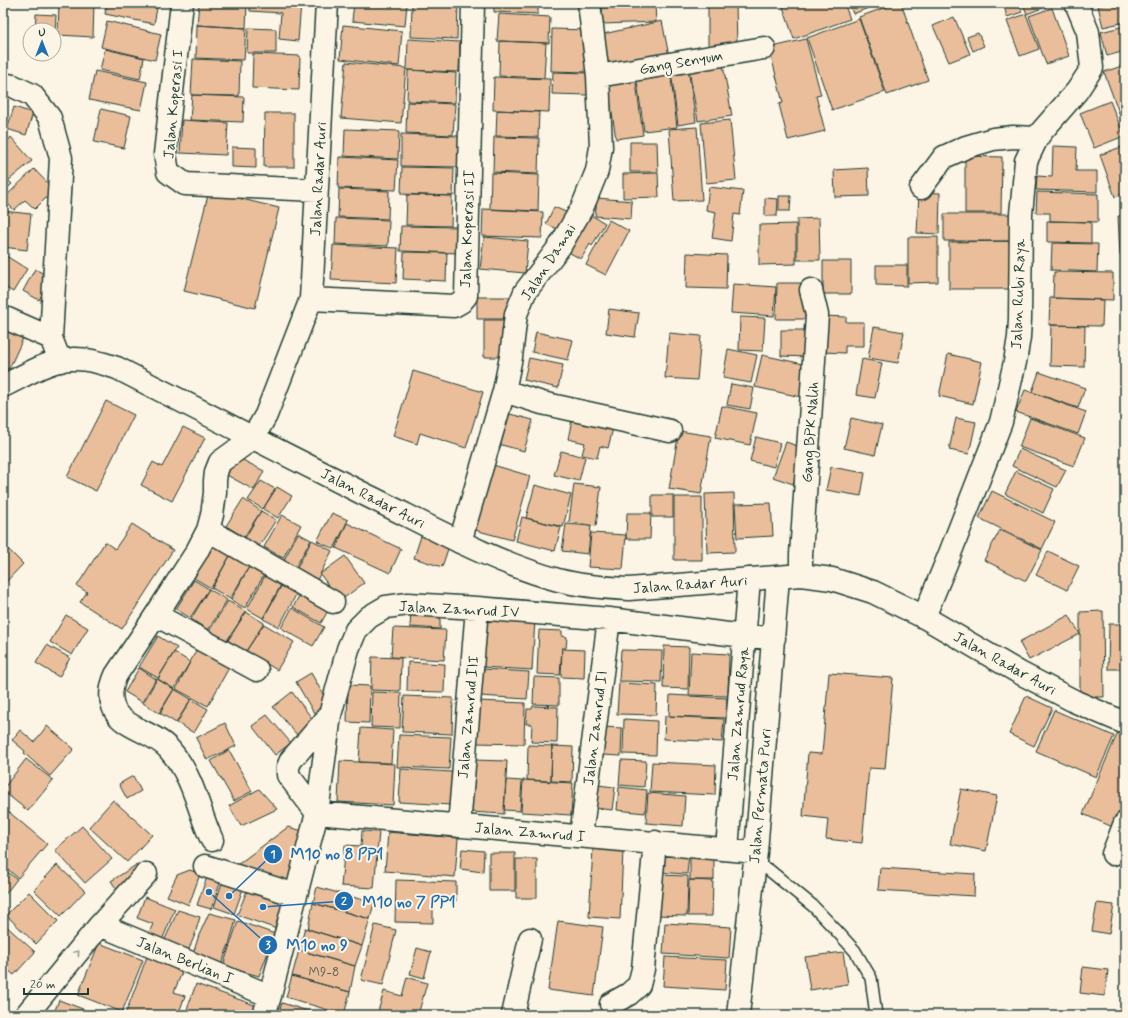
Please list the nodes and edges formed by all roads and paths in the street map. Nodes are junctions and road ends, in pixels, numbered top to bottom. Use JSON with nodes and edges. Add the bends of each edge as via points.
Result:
{"nodes":[{"id":1,"x":182,"y":3,"type":"edge"},
{"id":2,"x":327,"y":3,"type":"edge"},
{"id":3,"x":473,"y":3,"type":"edge"},
{"id":4,"x":589,"y":3,"type":"edge"},
{"id":5,"x":1076,"y":3,"type":"edge"},
{"id":6,"x":764,"y":48,"type":"dead end"},
{"id":7,"x":598,"y":76,"type":"junction"},
{"id":8,"x":3,"y":84,"type":"edge"},
{"id":9,"x":1037,"y":138,"type":"junction"},
{"id":10,"x":921,"y":188,"type":"dead end"},
{"id":11,"x":317,"y":190,"type":"junction"},
{"id":12,"x":811,"y":290,"type":"dead end"},
{"id":13,"x":311,"y":299,"type":"junction"},
{"id":14,"x":3,"y":317,"type":"edge"},
{"id":15,"x":51,"y":338,"type":"junction"},
{"id":16,"x":60,"y":361,"type":"junction"},
{"id":17,"x":3,"y":386,"type":"edge"},
{"id":18,"x":504,"y":391,"type":"junction"},
{"id":19,"x":670,"y":431,"type":"dead end"},
{"id":20,"x":253,"y":438,"type":"junction"},
{"id":21,"x":208,"y":530,"type":"junction"},
{"id":22,"x":460,"y":542,"type":"junction"},
{"id":23,"x":801,"y":575,"type":"junction"},
{"id":24,"x":778,"y":577,"type":"junction"},
{"id":25,"x":749,"y":579,"type":"junction"},
{"id":26,"x":333,"y":602,"type":"dead end"},
{"id":27,"x":477,"y":608,"type":"junction"},
{"id":28,"x":156,"y":615,"type":"junction"},
{"id":29,"x":924,"y":617,"type":"junction"},
{"id":30,"x":609,"y":619,"type":"junction"},
{"id":31,"x":744,"y":636,"type":"junction"},
{"id":32,"x":774,"y":638,"type":"junction"},
{"id":33,"x":257,"y":670,"type":"dead end"},
{"id":34,"x":330,"y":715,"type":"junction"},
{"id":35,"x":1125,"y":723,"type":"edge"},
{"id":36,"x":317,"y":813,"type":"junction"},
{"id":37,"x":1125,"y":823,"type":"edge"},
{"id":38,"x":459,"y":826,"type":"junction"},
{"id":39,"x":581,"y":836,"type":"junction"},
{"id":40,"x":212,"y":840,"type":"dead end"},
{"id":41,"x":655,"y":842,"type":"junction"},
{"id":42,"x":745,"y":854,"type":"junction"},
{"id":43,"x":1113,"y":854,"type":"dead end"},
{"id":44,"x":205,"y":866,"type":"dead end"},
{"id":45,"x":146,"y":874,"type":"dead end"},
{"id":46,"x":296,"y":895,"type":"junction"},
{"id":47,"x":100,"y":925,"type":"junction"},
{"id":48,"x":530,"y":939,"type":"dead end"},
{"id":49,"x":611,"y":1004,"type":"dead end"},
{"id":50,"x":267,"y":1005,"type":"edge"},
{"id":51,"x":26,"y":1015,"type":"edge"},
{"id":52,"x":513,"y":1015,"type":"edge"},
{"id":53,"x":738,"y":1015,"type":"edge"},
{"id":54,"x":876,"y":1015,"type":"edge"}],
"edges":[{"from":1,"to":11,"type":"street","name":"Jalan Koperasi I","via":[[165,154],[168,172],[185,184]]},
{"from":2,"to":11,"type":"street","name":"Jalan Radar Auri"},
{"from":3,"to":13,"type":"street","name":"Jalan Koperasi II","via":[[466,296],[454,306]]},
{"from":4,"to":7,"type":"street","name":"Jalan Damai"},
{"from":5,"to":9,"type":"street","name":"Jalan Rubi Raya","via":[[1088,32],[1092,68],[1077,91]]},
{"from":6,"to":7,"type":"street","name":"Gang Senyum"},
{"from":7,"to":18,"type":"street","name":"Jalan Damai","via":[[602,146],[597,171],[582,208],[560,246],[525,292],[516,314]]},
{"from":8,"to":15,"type":"street","via":[[32,95],[50,118],[61,158]]},
{"from":9,"to":10,"type":"street","via":[[1013,137],[966,146],[944,157]]},
{"from":9,"to":29,"type":"street","name":"Jalan Rubi Raya","via":[[1026,161],[1021,214],[1019,337],[1001,422]]},
{"from":11,"to":13,"type":"street","name":"Jalan Radar Auri"},
{"from":12,"to":23,"type":"street","name":"Gang BPK Nalih","via":[[818,315]]},
{"from":13,"to":20,"type":"street","name":"Jalan Radar Auri","via":[[266,415]]},
{"from":14,"to":15,"type":"street"},
{"from":15,"to":16,"type":"street"},
{"from":16,"to":17,"type":"street","name":"Jalan Radar Auri"},
{"from":16,"to":20,"type":"street","name":"Jalan Radar Auri","via":[[71,358],[100,362],[117,368]]},
{"from":18,"to":19,"type":"street","via":[[542,403]]},
{"from":18,"to":22,"type":"street","name":"Jalan Damai"},
{"from":20,"to":21,"type":"street","via":[[220,462],[216,472]]},
{"from":20,"to":22,"type":"street","name":"Jalan Radar Auri"},
{"from":21,"to":26,"type":"street"},
{"from":21,"to":28,"type":"street"},
{"from":22,"to":25,"type":"street","name":"Jalan Radar Auri","via":[[536,573],[580,585],[629,589]]},
{"from":23,"to":24,"type":"street","name":"Jalan Radar Auri"},
{"from":23,"to":29,"type":"street","name":"Jalan Radar Auri","via":[[832,579],[857,586]]},
{"from":24,"to":25,"type":"street","name":"Jalan Radar Auri"},
{"from":24,"to":32,"type":"street","name":"Jalan Permata Puri"},
{"from":25,"to":31,"type":"street","name":"Jalan Zamrud Raya"},
{"from":27,"to":30,"type":"street","name":"Jalan Zamrud IV"},
{"from":27,"to":34,"type":"street","name":"Jalan Zamrud IV","via":[[408,604],[386,607],[369,617],[356,630],[348,649]]},
{"from":27,"to":38,"type":"street","name":"Jalan Zamrud III"},
{"from":28,"to":33,"type":"street"},
{"from":28,"to":40,"type":"street","via":[[116,675],[112,685],[114,710],[120,719],[159,740],[177,758],[186,772]]},
{"from":29,"to":35,"type":"street","name":"Jalan Radar Auri","via":[[1020,673],[1076,702]]},
{"from":30,"to":31,"type":"street","name":"Jalan Zamrud IV"},
{"from":30,"to":39,"type":"street","name":"Jalan Zamrud II"},
{"from":31,"to":32,"type":"street","name":"Jalan Zamrud IV"},
{"from":31,"to":42,"type":"street","name":"Jalan Zamrud Raya"},
{"from":32,"to":42,"type":"street","name":"Jalan Permata Puri"},
{"from":34,"to":36,"type":"street","name":"Jalan Zamrud IV"},
{"from":34,"to":36,"type":"street","via":[[291,760],[288,767],[288,775]]},
{"from":36,"to":38,"type":"street","name":"Jalan Zamrud I"},
{"from":36,"to":46,"type":"street","name":"Jalan Zamrud IV"},
{"from":37,"to":43,"type":"street"},
{"from":38,"to":39,"type":"street","name":"Jalan Zamrud I"},
{"from":39,"to":41,"type":"street","name":"Jalan Zamrud I"},
{"from":41,"to":42,"type":"street","name":"Jalan Zamrud I"},
{"from":41,"to":49,"type":"street","via":[[643,969],[639,985]]},
{"from":42,"to":53,"type":"street","name":"Jalan Permata Puri"},
{"from":42,"to":54,"type":"lane","via":[[813,906],[855,951],[871,978]]},
{"from":44,"to":46,"type":"street"},
{"from":45,"to":47,"type":"street"},
{"from":46,"to":50,"type":"street","name":"Jalan Zamrud IV"},
{"from":47,"to":50,"type":"street","name":"Jalan Berlian I"},
{"from":51,"to":47,"type":"street","one_way":true},
{"from":48,"to":52,"type":"street"}]}
